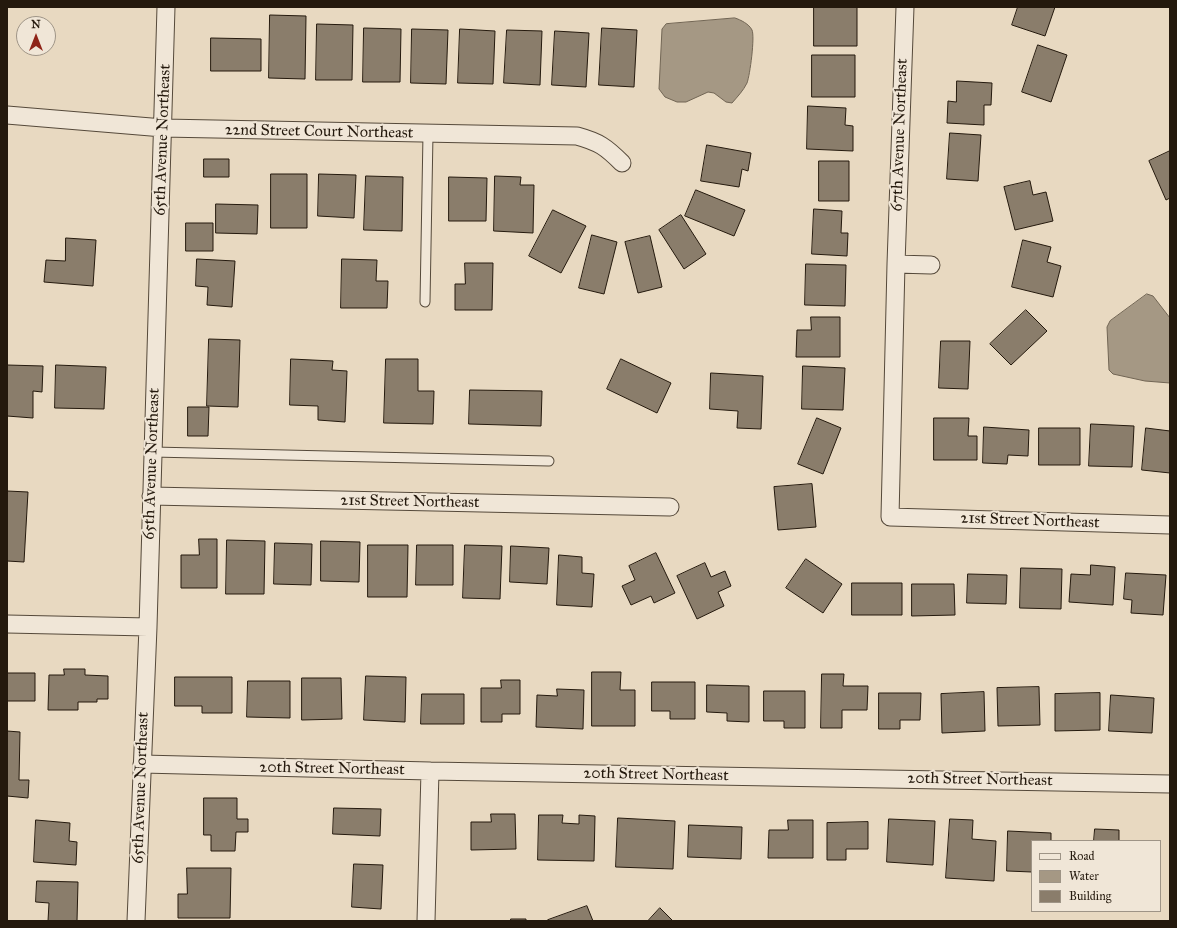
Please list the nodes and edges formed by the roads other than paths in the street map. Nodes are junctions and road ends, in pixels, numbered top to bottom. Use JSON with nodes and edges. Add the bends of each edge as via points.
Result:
{"nodes":[{"id":1,"x":166,"y":7,"type":"edge"},
{"id":2,"x":905,"y":7,"type":"edge"},
{"id":3,"x":7,"y":115,"type":"edge"},
{"id":4,"x":163,"y":128,"type":"junction"},
{"id":5,"x":428,"y":134,"type":"junction"},
{"id":6,"x":622,"y":163,"type":"dead end"},
{"id":7,"x":896,"y":264,"type":"junction"},
{"id":8,"x":931,"y":265,"type":"dead end"},
{"id":9,"x":425,"y":302,"type":"dead end"},
{"id":10,"x":153,"y":452,"type":"junction"},
{"id":11,"x":549,"y":461,"type":"dead end"},
{"id":12,"x":151,"y":496,"type":"junction"},
{"id":13,"x":670,"y":507,"type":"dead end"},
{"id":14,"x":890,"y":517,"type":"joint"},
{"id":15,"x":1170,"y":525,"type":"edge"},
{"id":16,"x":7,"y":624,"type":"edge"},
{"id":17,"x":148,"y":627,"type":"junction"},
{"id":18,"x":142,"y":764,"type":"junction"},
{"id":19,"x":430,"y":771,"type":"junction"},
{"id":20,"x":1170,"y":784,"type":"edge"},
{"id":21,"x":136,"y":921,"type":"edge"},
{"id":22,"x":426,"y":921,"type":"edge"}],
"edges":[{"from":1,"to":4,"type":"street","name":"65th Avenue Northeast"},
{"from":2,"to":7,"type":"street","name":"67th Avenue Northeast"},
{"from":3,"to":4,"type":"street","name":"22nd Street Court Northeast"},
{"from":4,"to":5,"type":"street","name":"22nd Street Court Northeast"},
{"from":4,"to":10,"type":"street","name":"65th Avenue Northeast"},
{"from":5,"to":6,"type":"street","name":"22nd Street Court Northeast","via":[[577,136],[608,149]]},
{"from":5,"to":9,"type":"lane"},
{"from":7,"to":8,"type":"street"},
{"from":7,"to":14,"type":"street","name":"67th Avenue Northeast"},
{"from":10,"to":11,"type":"lane"},
{"from":10,"to":12,"type":"street","name":"65th Avenue Northeast"},
{"from":12,"to":13,"type":"street","name":"21st Street Northeast"},
{"from":12,"to":17,"type":"street","name":"65th Avenue Northeast"},
{"from":14,"to":15,"type":"street","name":"21st Street Northeast"},
{"from":16,"to":17,"type":"street"},
{"from":17,"to":18,"type":"street","name":"65th Avenue Northeast"},
{"from":18,"to":19,"type":"street","name":"20th Street Northeast"},
{"from":18,"to":21,"type":"street","name":"65th Avenue Northeast"},
{"from":19,"to":20,"type":"street","name":"20th Street Northeast"},
{"from":19,"to":22,"type":"street"}]}
